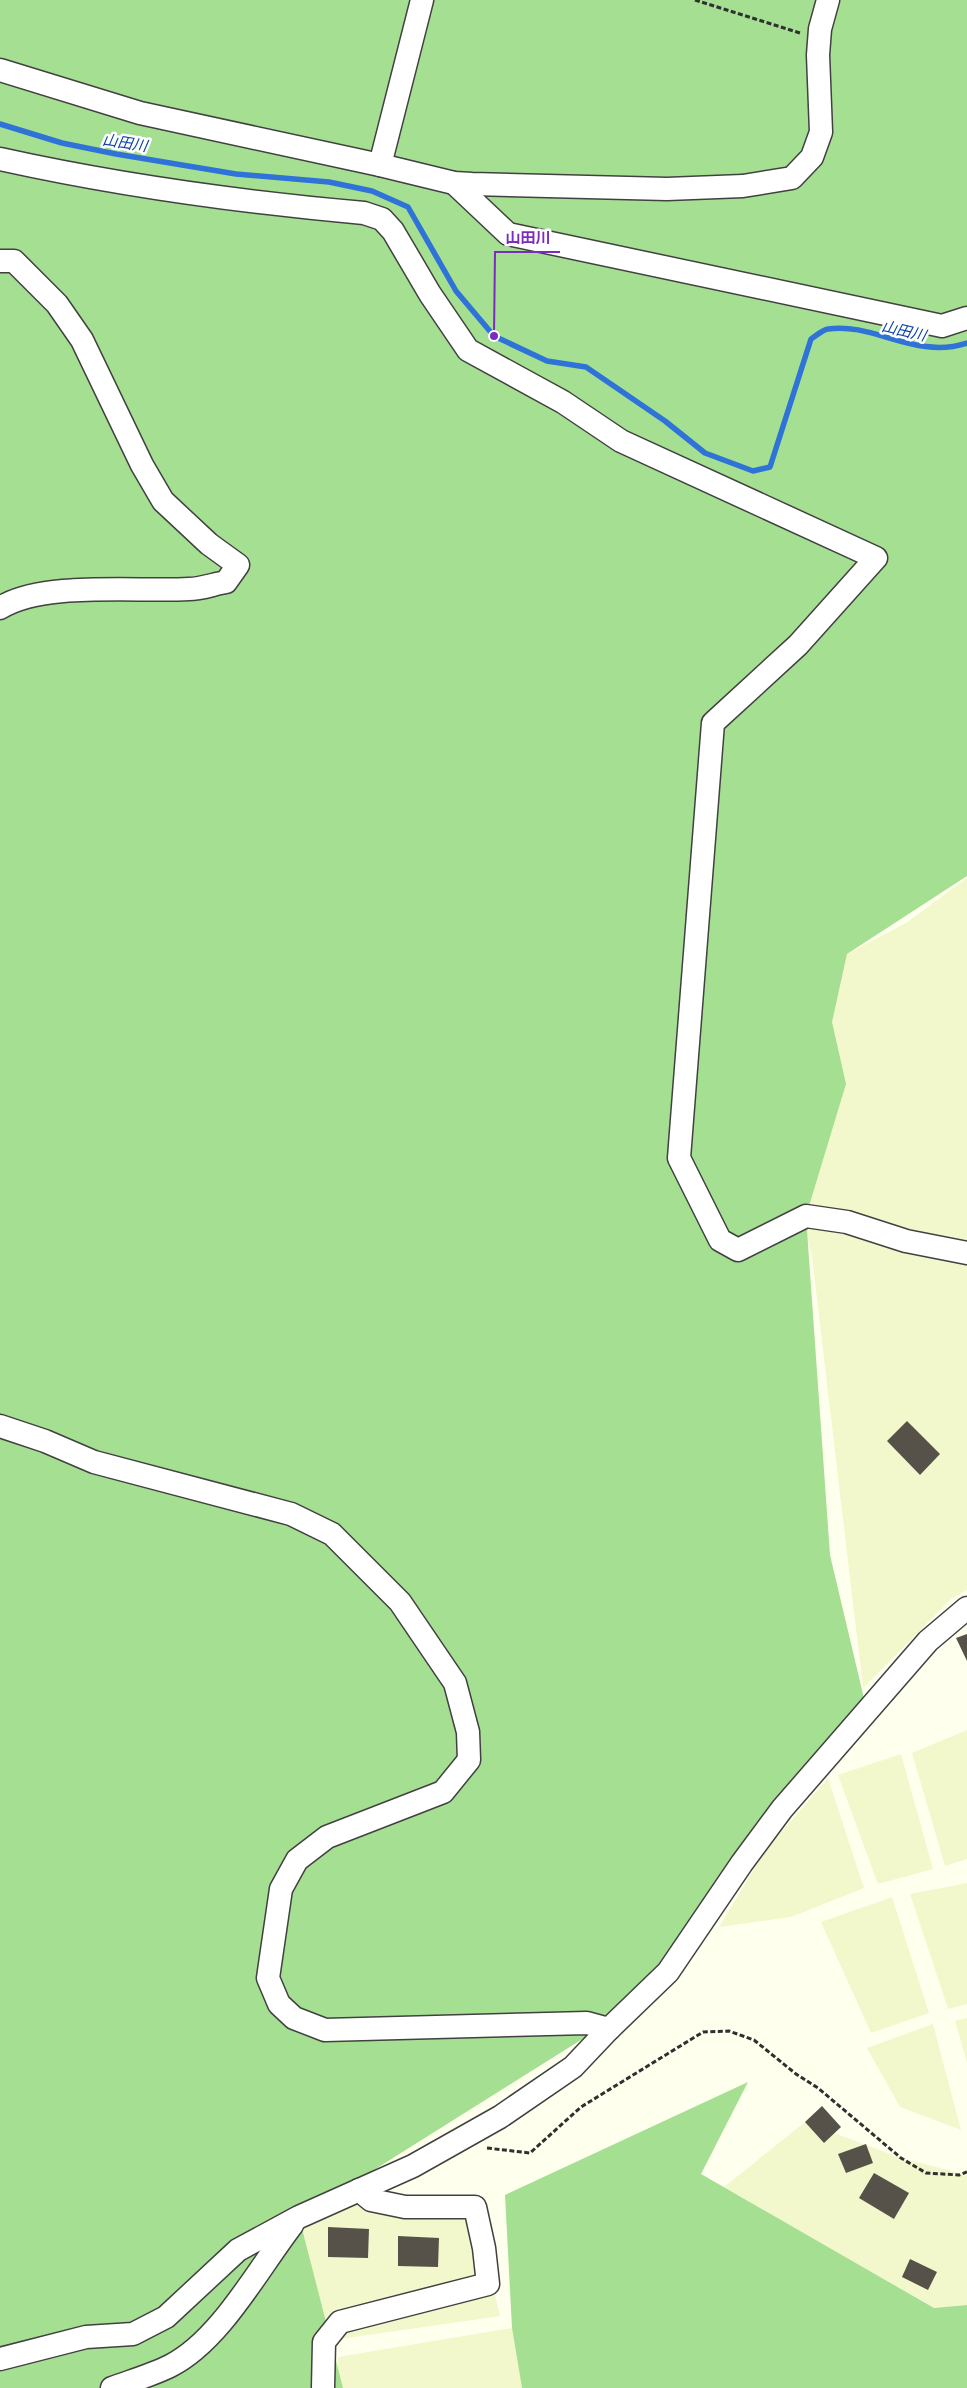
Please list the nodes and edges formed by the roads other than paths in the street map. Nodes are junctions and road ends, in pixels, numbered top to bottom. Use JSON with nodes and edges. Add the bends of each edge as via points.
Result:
{"nodes":[{"id":1,"x":422,"y":0,"type":"edge"},
{"id":2,"x":828,"y":0,"type":"edge"},
{"id":3,"x":0,"y":70,"type":"edge"},
{"id":4,"x":0,"y":159,"type":"edge"},
{"id":5,"x":380,"y":165,"type":"junction"},
{"id":6,"x":454,"y":183,"type":"junction"},
{"id":7,"x":0,"y":261,"type":"edge"},
{"id":8,"x":967,"y":318,"type":"edge"},
{"id":9,"x":0,"y":608,"type":"edge"},
{"id":10,"x":967,"y":1253,"type":"edge"},
{"id":11,"x":0,"y":1426,"type":"edge"},
{"id":12,"x":967,"y":1608,"type":"edge"},
{"id":13,"x":609,"y":2029,"type":"junction"},
{"id":14,"x":359,"y":2190,"type":"junction"},
{"id":15,"x":299,"y":2217,"type":"junction"},
{"id":16,"x":0,"y":2359,"type":"edge"},
{"id":17,"x":327,"y":2385,"type":"edge"},
{"id":18,"x":112,"y":2388,"type":"edge"}],
"edges":[{"from":1,"to":5,"type":"street"},
{"from":2,"to":6,"type":"street","via":[[819,41],[821,132],[812,157],[792,178],[743,186],[667,190]]},
{"from":3,"to":5,"type":"street","via":[[140,113]]},
{"from":4,"to":10,"type":"street","via":[[98,180],[241,202],[364,213],[382,219],[393,231],[468,350],[563,402],[621,441],[876,558],[798,645],[713,723],[679,1158],[720,1240],[738,1250],[806,1216],[847,1222],[906,1241]]},
{"from":5,"to":6,"type":"street"},
{"from":6,"to":8,"type":"street","via":[[508,234],[942,326]]},
{"from":7,"to":9,"type":"street","via":[[14,261],[57,304],[82,340],[142,465],[163,501],[209,544],[238,565],[226,582],[191,589],[50,592],[14,599]]},
{"from":11,"to":13,"type":"street","via":[[94,1462],[292,1514],[332,1534],[400,1602],[455,1683],[468,1732],[469,1760],[443,1792],[327,1837],[297,1860],[281,1889],[268,1978],[279,2004],[294,2018],[325,2030],[587,2024]]},
{"from":12,"to":13,"type":"street","via":[[928,1641],[782,1809],[668,1972]]},
{"from":13,"to":14,"type":"street","via":[[573,2067],[500,2117],[413,2166]]},
{"from":14,"to":15,"type":"street"},
{"from":14,"to":17,"type":"street","via":[[371,2200],[405,2207],[474,2207],[484,2248],[488,2284],[340,2322],[324,2342]]},
{"from":15,"to":16,"type":"street","via":[[238,2250],[166,2317],[133,2334],[86,2337]]},
{"from":15,"to":18,"type":"street","via":[[268,2256],[238,2304],[190,2352],[170,2366]]}]}
